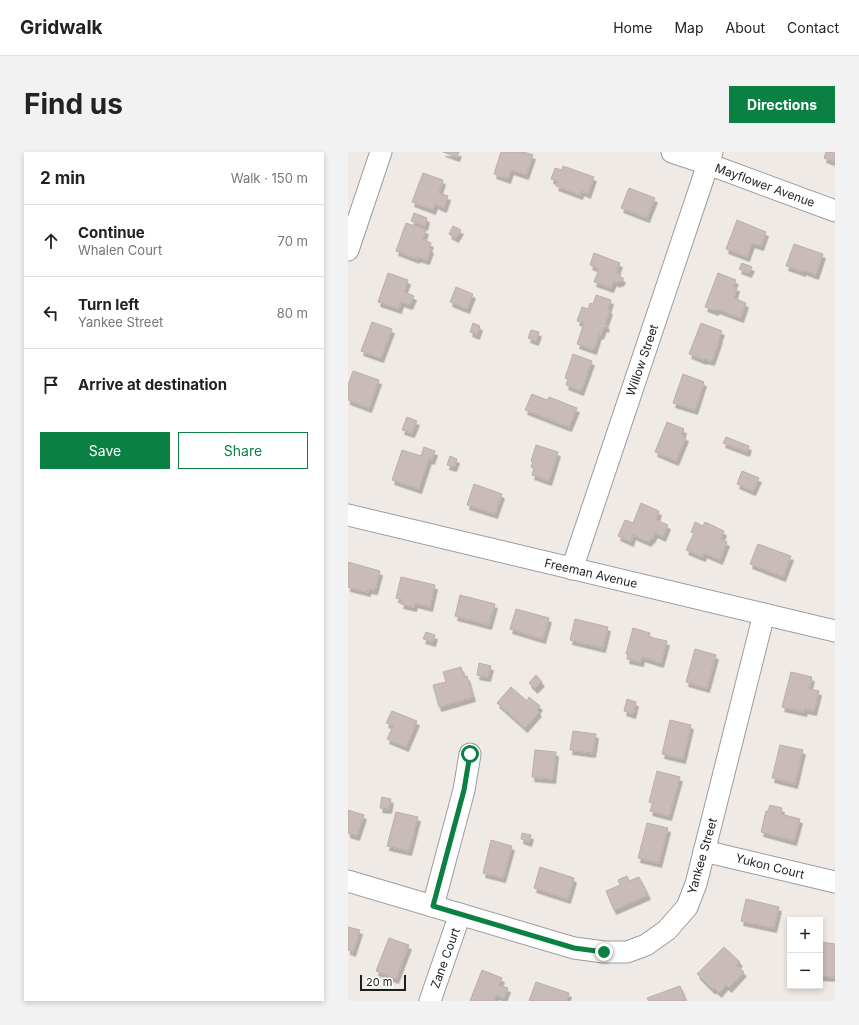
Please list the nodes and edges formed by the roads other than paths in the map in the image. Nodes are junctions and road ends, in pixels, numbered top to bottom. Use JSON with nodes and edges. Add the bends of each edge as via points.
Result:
{"nodes":[{"id":1,"x":381,"y":152,"type":"edge"},
{"id":2,"x":672,"y":152,"type":"edge"},
{"id":3,"x":710,"y":158,"type":"edge"},
{"id":4,"x":835,"y":211,"type":"edge"},
{"id":5,"x":348,"y":250,"type":"edge"},
{"id":6,"x":348,"y":515,"type":"edge"},
{"id":7,"x":572,"y":569,"type":"junction"},
{"id":8,"x":764,"y":614,"type":"junction"},
{"id":9,"x":835,"y":631,"type":"edge"},
{"id":10,"x":470,"y":754,"type":"dead end"},
{"id":11,"x":704,"y":850,"type":"junction"},
{"id":12,"x":348,"y":881,"type":"edge"},
{"id":13,"x":835,"y":882,"type":"edge"},
{"id":14,"x":433,"y":906,"type":"junction"},
{"id":15,"x":460,"y":914,"type":"junction"},
{"id":16,"x":430,"y":1001,"type":"edge"}],
"edges":[{"from":1,"to":5,"type":"street"},
{"from":2,"to":3,"type":"street","name":"Mayflower Avenue"},
{"from":3,"to":4,"type":"street","name":"Mayflower Avenue"},
{"from":3,"to":7,"type":"street","name":"Willow Street"},
{"from":6,"to":7,"type":"street","name":"Freeman Avenue"},
{"from":7,"to":8,"type":"street","name":"Freeman Avenue"},
{"from":8,"to":9,"type":"street","name":"Freeman Avenue"},
{"from":8,"to":11,"type":"street","name":"Yankee Street"},
{"from":10,"to":14,"type":"street","via":[[464,790]]},
{"from":11,"to":13,"type":"street","name":"Yukon Court"},
{"from":11,"to":15,"type":"street","name":"Yankee Street","via":[[696,884],[687,907],[667,930],[646,944],[627,952],[574,948]]},
{"from":12,"to":14,"type":"street","name":"Yankee Street"},
{"from":14,"to":15,"type":"street","name":"Yankee Street"},
{"from":15,"to":16,"type":"street","name":"Zane Court"}]}
